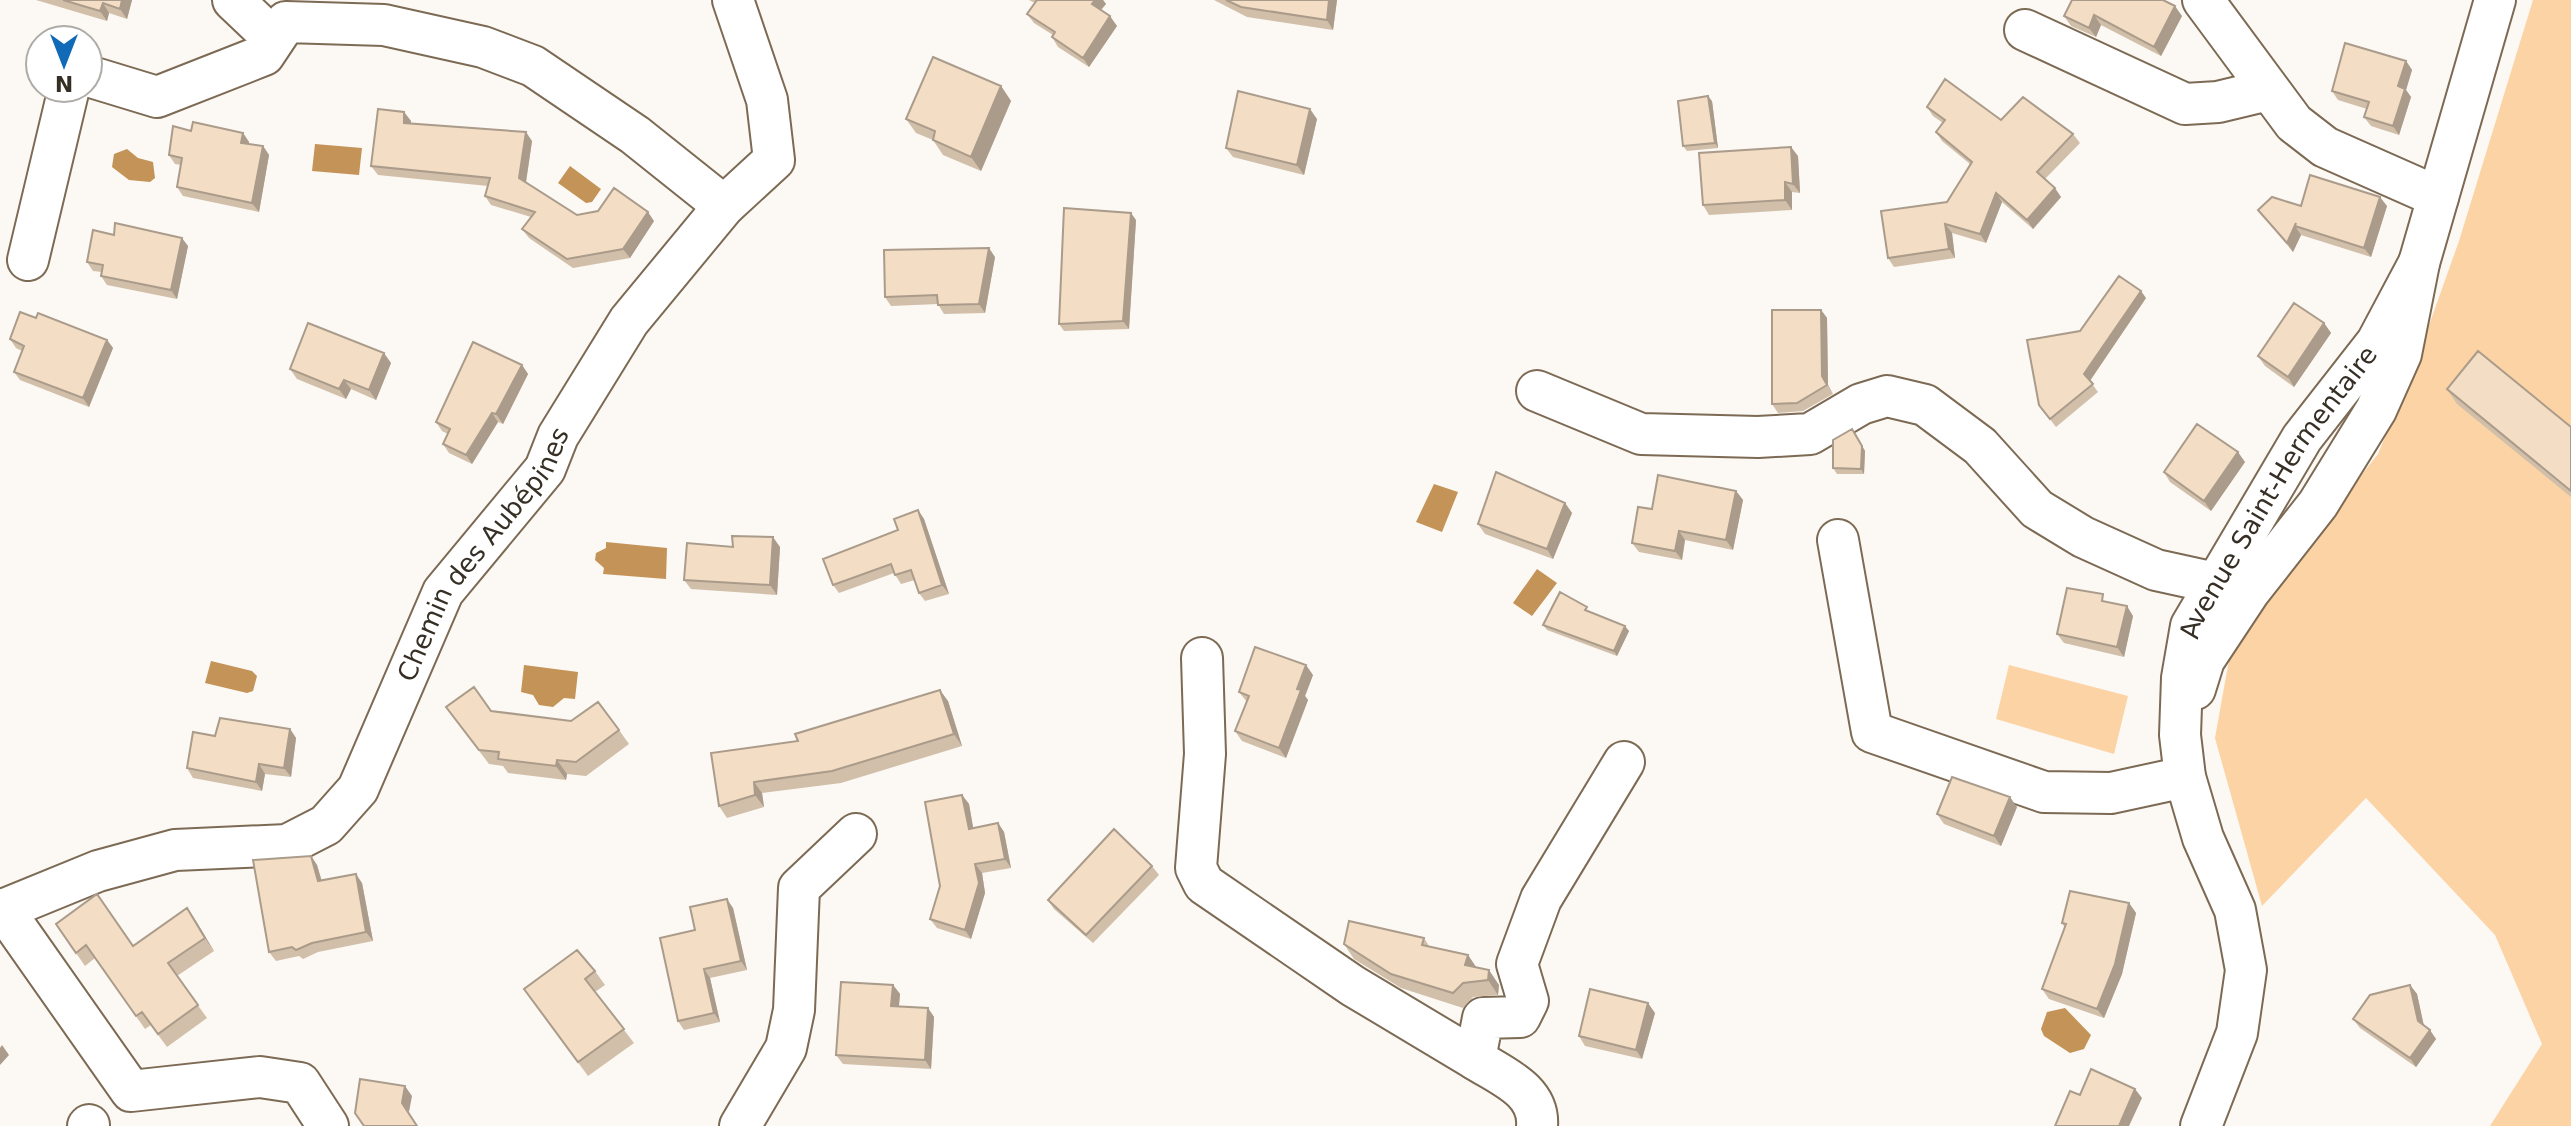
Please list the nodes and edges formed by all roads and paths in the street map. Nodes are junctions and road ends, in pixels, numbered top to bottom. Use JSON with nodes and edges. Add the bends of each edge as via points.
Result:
{"nodes":[{"id":1,"x":233,"y":0,"type":"edge"},
{"id":2,"x":733,"y":0,"type":"edge"},
{"id":3,"x":2203,"y":0,"type":"edge"},
{"id":4,"x":2495,"y":0,"type":"edge"},
{"id":5,"x":2025,"y":30,"type":"dead end"},
{"id":6,"x":274,"y":39,"type":"junction"},
{"id":7,"x":104,"y":81,"type":"edge"},
{"id":8,"x":2268,"y":90,"type":"junction"},
{"id":9,"x":65,"y":104,"type":"edge"},
{"id":10,"x":2438,"y":197,"type":"junction"},
{"id":11,"x":724,"y":206,"type":"junction"},
{"id":12,"x":28,"y":260,"type":"dead end"},
{"id":13,"x":1537,"y":391,"type":"dead end"},
{"id":14,"x":1838,"y":540,"type":"dead end"},
{"id":15,"x":2232,"y":586,"type":"junction"},
{"id":16,"x":1202,"y":658,"type":"dead end"},
{"id":17,"x":1624,"y":762,"type":"dead end"},
{"id":18,"x":2185,"y":777,"type":"junction"},
{"id":19,"x":856,"y":834,"type":"dead end"},
{"id":20,"x":1,"y":910,"type":"edge"},
{"id":21,"x":1475,"y":1059,"type":"junction"},
{"id":22,"x":328,"y":1126,"type":"edge"},
{"id":23,"x":740,"y":1126,"type":"edge"},
{"id":24,"x":1537,"y":1126,"type":"edge"},
{"id":25,"x":2201,"y":1126,"type":"edge"}],
"edges":[{"from":1,"to":6,"type":"street"},
{"from":2,"to":11,"type":"street","name":"Chemin des Aubépines","via":[[767,100],[774,160]]},
{"from":3,"to":8,"type":"street"},
{"from":4,"to":10,"type":"street","name":"Avenue Saint-Hermentaire"},
{"from":5,"to":8,"type":"street","via":[[2185,104]]},
{"from":6,"to":7,"type":"street","via":[[264,55],[157,97]]},
{"from":6,"to":11,"type":"street","via":[[286,22],[370,25],[483,47],[533,66],[635,135]]},
{"from":8,"to":10,"type":"street","via":[[2294,123],[2325,147]]},
{"from":9,"to":12,"type":"street"},
{"from":10,"to":15,"type":"street","name":"Avenue Saint-Hermentaire","via":[[2401,354],[2376,410],[2318,504]]},
{"from":11,"to":20,"type":"street","name":"Chemin des Aubépines","via":[[629,321],[573,410],[545,469],[443,592],[358,789],[326,825],[287,845],[175,850],[98,871]]},
{"from":13,"to":15,"type":"street","via":[[1641,434],[1810,434],[1861,404],[1887,396],[1925,405],[1980,446],[2037,509],[2083,537],[2156,570]]},
{"from":14,"to":18,"type":"street","via":[[1872,732],[2044,792],[2111,793]]},
{"from":15,"to":18,"type":"street","name":"Avenue Saint-Hermentaire","via":[[2180,735]]},
{"from":16,"to":21,"type":"street","via":[[1205,754],[1196,868],[1204,884],[1353,986]]},
{"from":17,"to":21,"type":"street","via":[[1541,899],[1517,964],[1528,1001],[1520,1017],[1483,1018]]},
{"from":18,"to":25,"type":"street","name":"Avenue Saint-Hermentaire","via":[[2203,838],[2235,910],[2246,970],[2237,1033]]},
{"from":19,"to":23,"type":"street","via":[[799,888],[794,1010],[786,1048]]},
{"from":20,"to":22,"type":"street","via":[[131,1091],[260,1077],[300,1083]]},
{"from":21,"to":24,"type":"street","via":[[1526,1092],[1538,1112]]}]}
